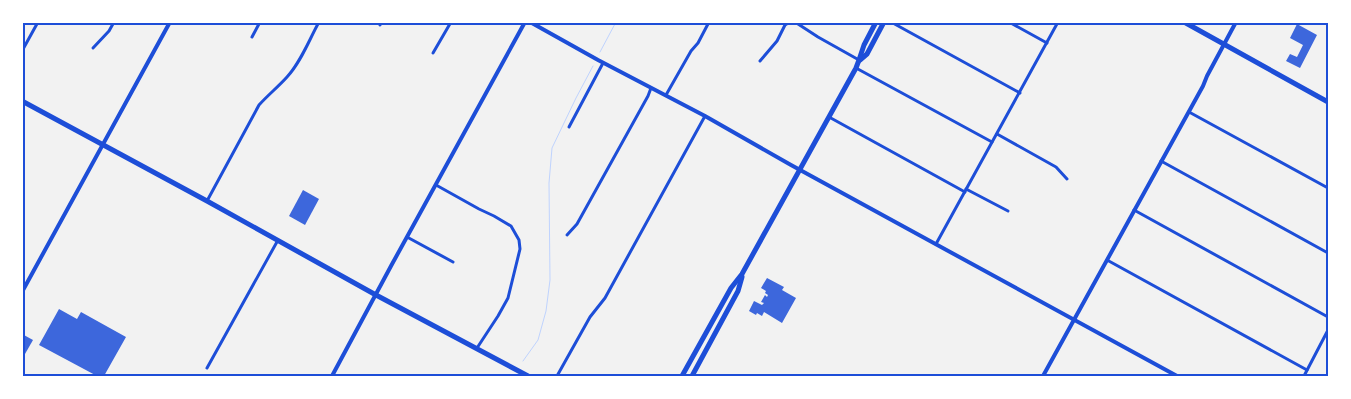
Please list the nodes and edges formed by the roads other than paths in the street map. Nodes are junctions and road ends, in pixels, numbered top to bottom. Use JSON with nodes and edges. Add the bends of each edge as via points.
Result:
{"nodes":[{"id":1,"x":38,"y":22,"type":"edge"},
{"id":2,"x":114,"y":22,"type":"edge"},
{"id":3,"x":170,"y":22,"type":"edge"},
{"id":4,"x":260,"y":22,"type":"edge"},
{"id":5,"x":319,"y":22,"type":"edge"},
{"id":6,"x":451,"y":22,"type":"edge"},
{"id":7,"x":525,"y":22,"type":"edge"},
{"id":8,"x":530,"y":22,"type":"edge"},
{"id":9,"x":709,"y":22,"type":"edge"},
{"id":10,"x":790,"y":22,"type":"edge"},
{"id":11,"x":795,"y":22,"type":"edge"},
{"id":12,"x":876,"y":22,"type":"edge"},
{"id":13,"x":884,"y":22,"type":"edge"},
{"id":14,"x":891,"y":22,"type":"edge"},
{"id":15,"x":1009,"y":22,"type":"edge"},
{"id":16,"x":1058,"y":22,"type":"edge"},
{"id":17,"x":1184,"y":22,"type":"edge"},
{"id":18,"x":1236,"y":22,"type":"edge"},
{"id":19,"x":252,"y":37,"type":"dead end"},
{"id":20,"x":1047,"y":43,"type":"junction"},
{"id":21,"x":1224,"y":45,"type":"junction"},
{"id":22,"x":93,"y":48,"type":"dead end"},
{"id":23,"x":22,"y":51,"type":"edge"},
{"id":24,"x":433,"y":53,"type":"dead end"},
{"id":25,"x":860,"y":60,"type":"junction"},
{"id":26,"x":760,"y":61,"type":"dead end"},
{"id":27,"x":604,"y":63,"type":"junction"},
{"id":28,"x":856,"y":68,"type":"junction"},
{"id":29,"x":651,"y":88,"type":"junction"},
{"id":30,"x":1020,"y":93,"type":"junction"},
{"id":31,"x":666,"y":95,"type":"junction"},
{"id":32,"x":22,"y":101,"type":"edge"},
{"id":33,"x":1328,"y":102,"type":"edge"},
{"id":34,"x":1189,"y":112,"type":"junction"},
{"id":35,"x":705,"y":116,"type":"junction"},
{"id":36,"x":829,"y":117,"type":"junction"},
{"id":37,"x":569,"y":127,"type":"dead end"},
{"id":38,"x":997,"y":134,"type":"junction"},
{"id":39,"x":992,"y":142,"type":"junction"},
{"id":40,"x":103,"y":145,"type":"junction"},
{"id":41,"x":1161,"y":161,"type":"junction"},
{"id":42,"x":800,"y":170,"type":"junction"},
{"id":43,"x":1067,"y":178,"type":"dead end"},
{"id":44,"x":436,"y":185,"type":"junction"},
{"id":45,"x":1328,"y":188,"type":"edge"},
{"id":46,"x":965,"y":190,"type":"junction"},
{"id":47,"x":207,"y":201,"type":"junction"},
{"id":48,"x":1134,"y":210,"type":"junction"},
{"id":49,"x":1008,"y":211,"type":"dead end"},
{"id":50,"x":567,"y":235,"type":"dead end"},
{"id":51,"x":407,"y":237,"type":"junction"},
{"id":52,"x":278,"y":240,"type":"junction"},
{"id":53,"x":936,"y":244,"type":"junction"},
{"id":54,"x":1328,"y":253,"type":"edge"},
{"id":55,"x":1107,"y":260,"type":"junction"},
{"id":56,"x":453,"y":262,"type":"dead end"},
{"id":57,"x":742,"y":274,"type":"junction"},
{"id":58,"x":22,"y":292,"type":"edge"},
{"id":59,"x":376,"y":295,"type":"junction"},
{"id":60,"x":1328,"y":317,"type":"edge"},
{"id":61,"x":1074,"y":320,"type":"junction"},
{"id":62,"x":1328,"y":330,"type":"edge"},
{"id":63,"x":477,"y":349,"type":"junction"},
{"id":64,"x":207,"y":368,"type":"dead end"},
{"id":65,"x":1307,"y":370,"type":"junction"},
{"id":66,"x":332,"y":376,"type":"edge"},
{"id":67,"x":528,"y":376,"type":"edge"},
{"id":68,"x":557,"y":376,"type":"edge"},
{"id":69,"x":682,"y":376,"type":"edge"},
{"id":70,"x":692,"y":376,"type":"edge"},
{"id":71,"x":1044,"y":376,"type":"edge"},
{"id":72,"x":1177,"y":376,"type":"edge"},
{"id":73,"x":1304,"y":376,"type":"edge"}],
"edges":[{"from":1,"to":23,"type":"street"},
{"from":2,"to":22,"type":"street"},
{"from":3,"to":40,"type":"street"},
{"from":4,"to":19,"type":"street"},
{"from":5,"to":47,"type":"street","via":[[288,76],[259,106]]},
{"from":6,"to":24,"type":"street"},
{"from":7,"to":44,"type":"street"},
{"from":8,"to":27,"type":"street"},
{"from":9,"to":31,"type":"street"},
{"from":10,"to":26,"type":"street"},
{"from":11,"to":25,"type":"street"},
{"from":12,"to":25,"type":"main road"},
{"from":13,"to":25,"type":"main road","via":[[867,54]]},
{"from":14,"to":30,"type":"street"},
{"from":15,"to":20,"type":"street"},
{"from":16,"to":20,"type":"street"},
{"from":17,"to":21,"type":"main road"},
{"from":18,"to":21,"type":"street"},
{"from":20,"to":30,"type":"street"},
{"from":21,"to":33,"type":"main road"},
{"from":21,"to":34,"type":"street"},
{"from":25,"to":28,"type":"main road"},
{"from":27,"to":29,"type":"street"},
{"from":27,"to":37,"type":"street"},
{"from":28,"to":36,"type":"main road"},
{"from":28,"to":39,"type":"street"},
{"from":29,"to":31,"type":"street"},
{"from":29,"to":50,"type":"street","via":[[577,224]]},
{"from":30,"to":38,"type":"street"},
{"from":31,"to":35,"type":"street"},
{"from":32,"to":40,"type":"main road"},
{"from":34,"to":41,"type":"street"},
{"from":34,"to":45,"type":"street"},
{"from":35,"to":42,"type":"street"},
{"from":35,"to":68,"type":"street","via":[[607,295],[590,317]]},
{"from":36,"to":42,"type":"main road"},
{"from":36,"to":46,"type":"street"},
{"from":38,"to":39,"type":"street"},
{"from":38,"to":43,"type":"street","via":[[1056,167]]},
{"from":39,"to":46,"type":"street"},
{"from":40,"to":47,"type":"main road"},
{"from":40,"to":58,"type":"street"},
{"from":41,"to":48,"type":"street"},
{"from":41,"to":54,"type":"street"},
{"from":42,"to":53,"type":"street"},
{"from":42,"to":57,"type":"main road"},
{"from":44,"to":51,"type":"street"},
{"from":44,"to":63,"type":"street","via":[[511,226],[519,240],[520,249],[508,298]]},
{"from":46,"to":49,"type":"street"},
{"from":46,"to":53,"type":"street"},
{"from":47,"to":52,"type":"main road"},
{"from":48,"to":55,"type":"street"},
{"from":48,"to":60,"type":"street"},
{"from":51,"to":56,"type":"street"},
{"from":51,"to":59,"type":"street"},
{"from":52,"to":59,"type":"main road"},
{"from":52,"to":64,"type":"street"},
{"from":53,"to":61,"type":"street"},
{"from":55,"to":61,"type":"street"},
{"from":55,"to":65,"type":"street"},
{"from":57,"to":69,"type":"main road"},
{"from":57,"to":70,"type":"main road","via":[[738,291]]},
{"from":59,"to":63,"type":"main road"},
{"from":59,"to":66,"type":"street"},
{"from":61,"to":71,"type":"street"},
{"from":61,"to":72,"type":"street"},
{"from":62,"to":65,"type":"street"},
{"from":63,"to":67,"type":"main road"},
{"from":65,"to":73,"type":"street"}]}
